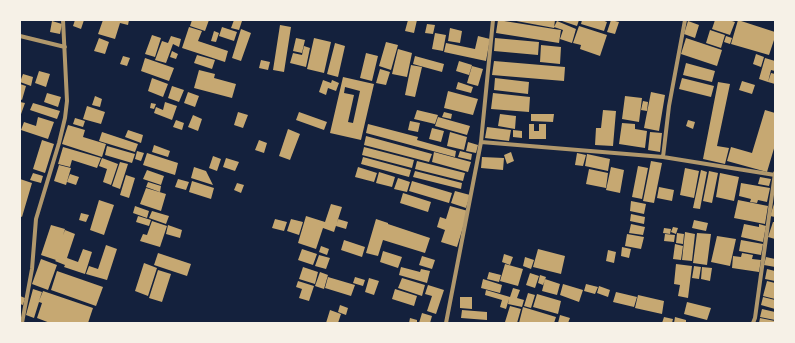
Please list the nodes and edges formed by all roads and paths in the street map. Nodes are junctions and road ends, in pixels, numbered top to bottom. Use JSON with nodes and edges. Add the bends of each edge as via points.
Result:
{"nodes":[{"id":1,"x":63,"y":20,"type":"edge"},
{"id":2,"x":493,"y":20,"type":"edge"},
{"id":3,"x":685,"y":20,"type":"edge"},
{"id":4,"x":20,"y":36,"type":"edge"},
{"id":5,"x":65,"y":47,"type":"junction"},
{"id":6,"x":481,"y":142,"type":"junction"},
{"id":7,"x":663,"y":157,"type":"junction"},
{"id":8,"x":775,"y":174,"type":"edge"},
{"id":9,"x":22,"y":323,"type":"edge"},
{"id":10,"x":446,"y":323,"type":"edge"},
{"id":11,"x":753,"y":323,"type":"edge"}],
"edges":[{"from":1,"to":5,"type":"street"},
{"from":2,"to":6,"type":"street"},
{"from":3,"to":7,"type":"street","via":[[669,106]]},
{"from":4,"to":5,"type":"street"},
{"from":5,"to":9,"type":"street","via":[[65,118],[36,219],[32,269]]},
{"from":6,"to":7,"type":"street"},
{"from":6,"to":10,"type":"street"},
{"from":7,"to":8,"type":"street"},
{"from":8,"to":11,"type":"street"}]}
